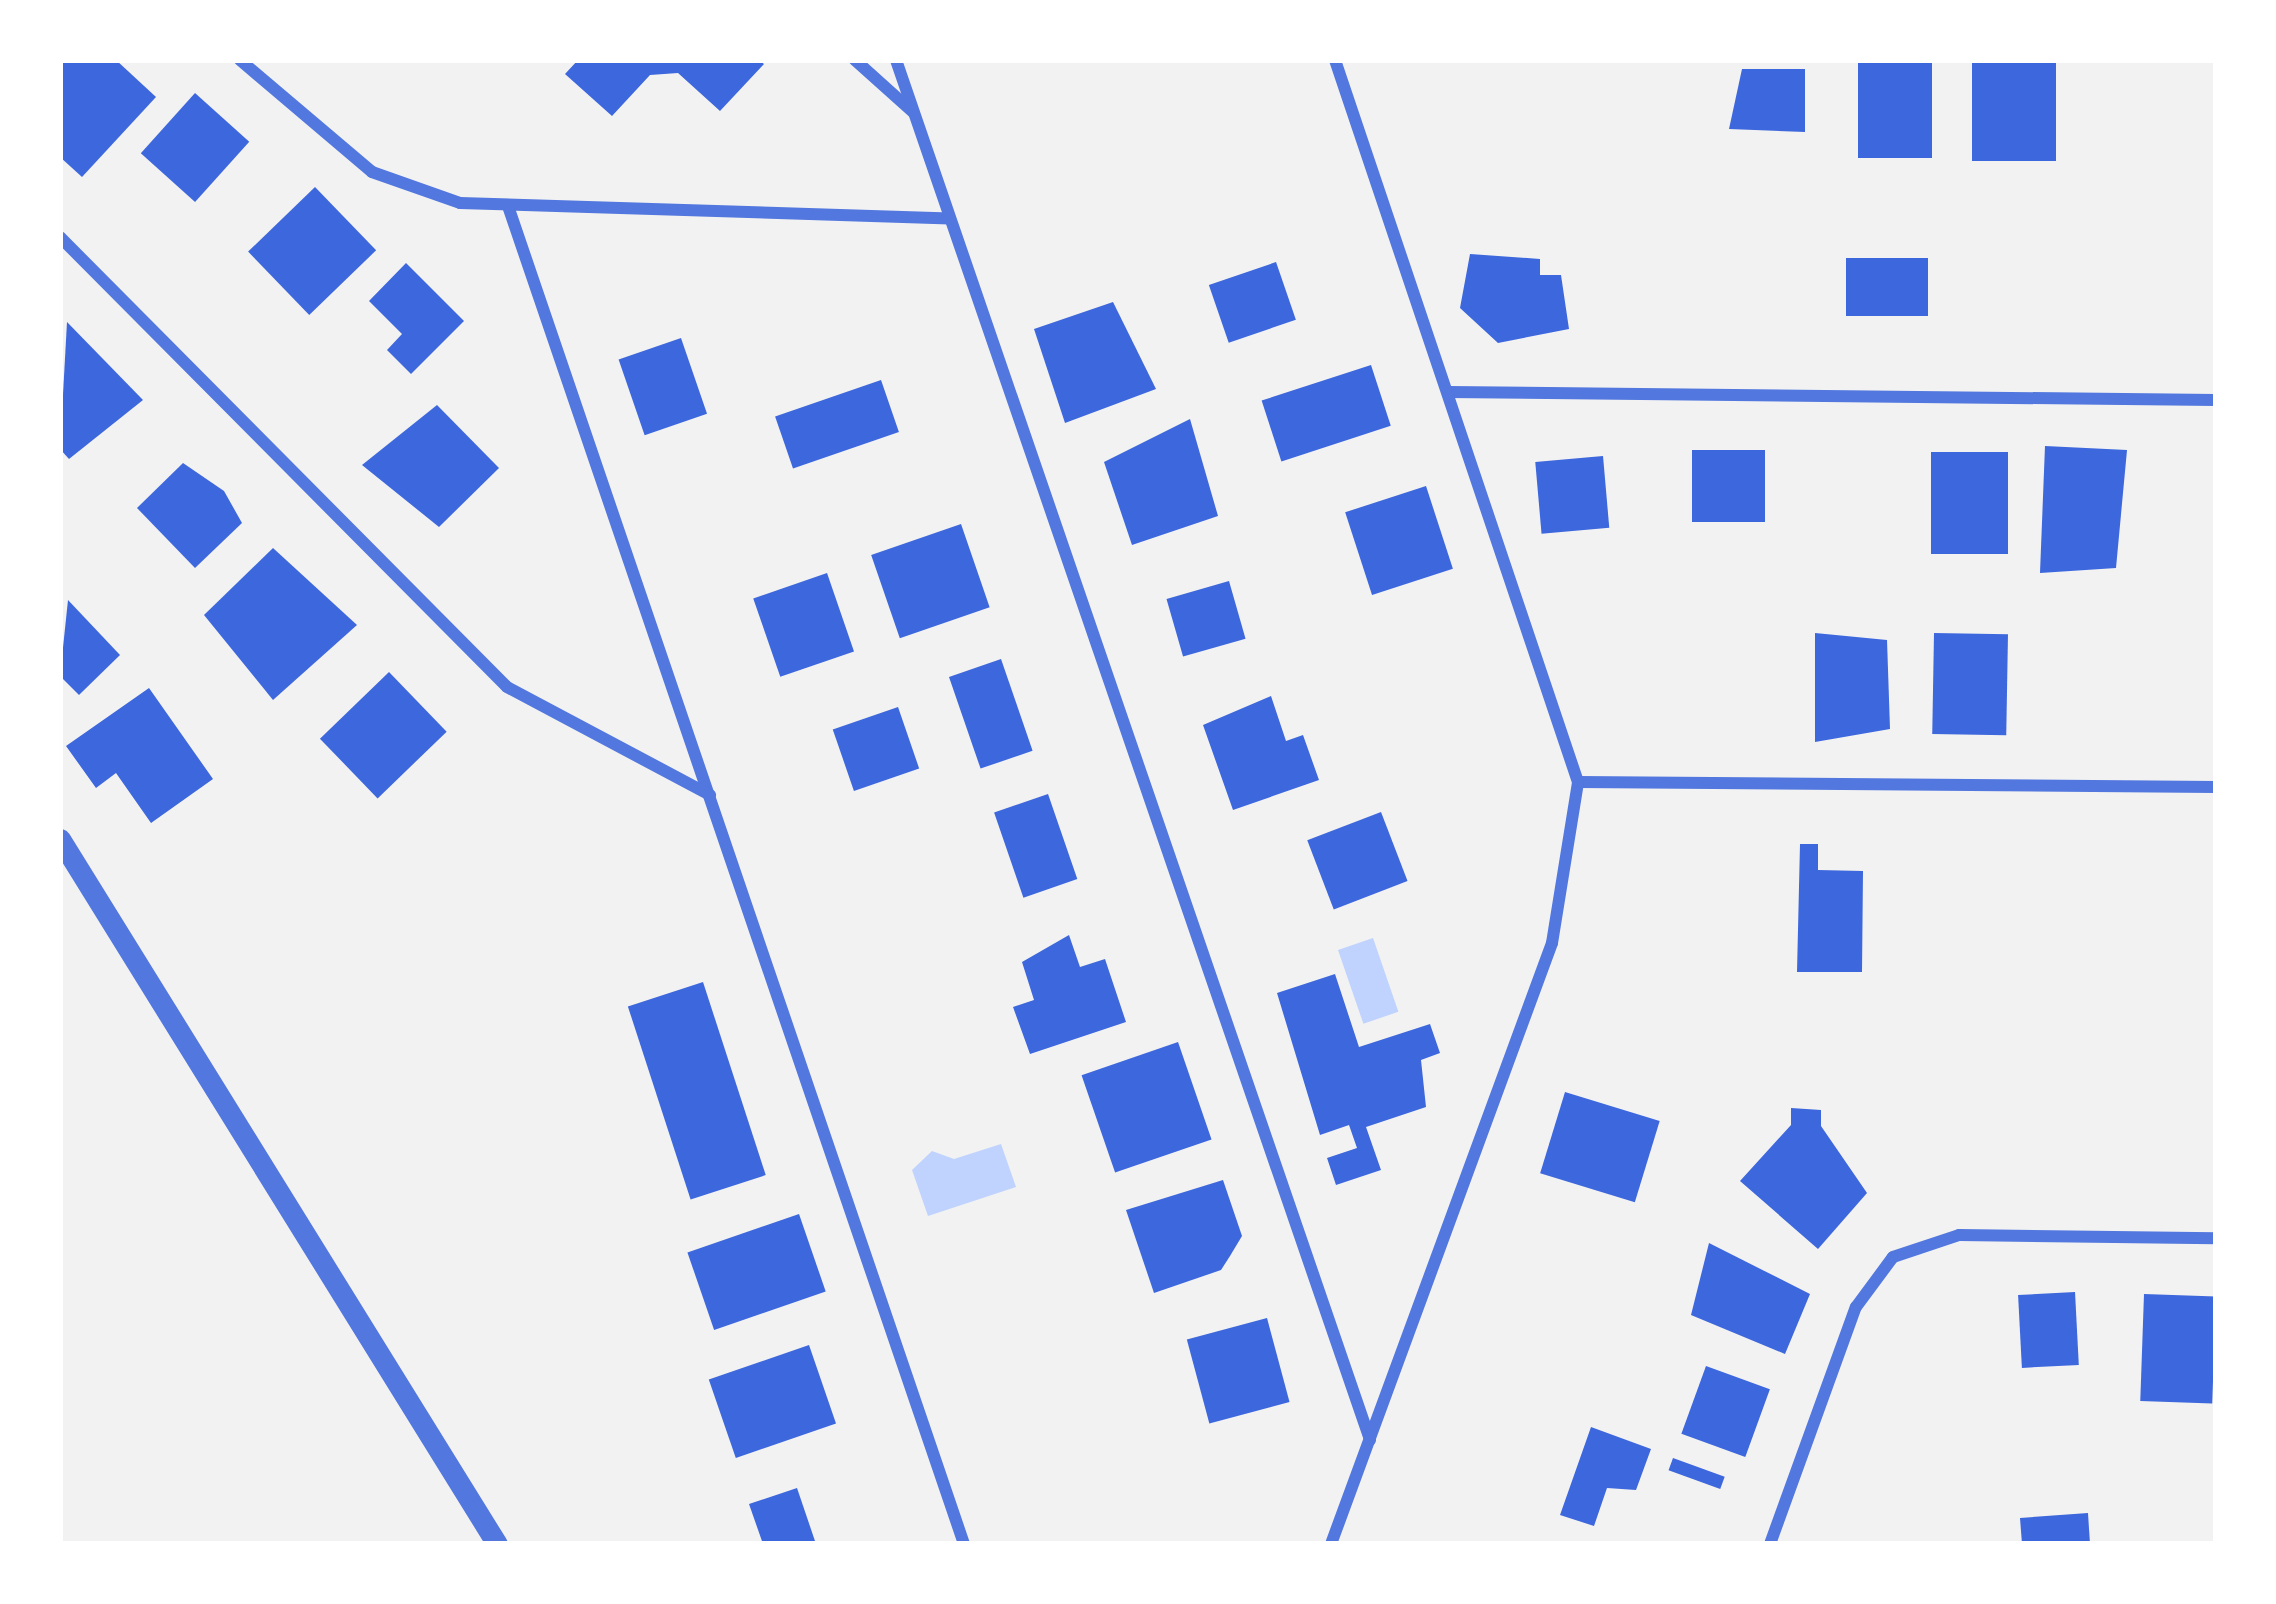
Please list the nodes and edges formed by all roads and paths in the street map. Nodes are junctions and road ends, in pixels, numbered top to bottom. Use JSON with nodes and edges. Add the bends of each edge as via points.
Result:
{"nodes":[{"id":1,"x":240,"y":60,"type":"edge"},
{"id":2,"x":856,"y":60,"type":"edge"},
{"id":3,"x":896,"y":60,"type":"edge"},
{"id":4,"x":1335,"y":60,"type":"edge"},
{"id":5,"x":914,"y":113,"type":"junction"},
{"id":6,"x":508,"y":206,"type":"junction"},
{"id":7,"x":950,"y":218,"type":"junction"},
{"id":8,"x":60,"y":237,"type":"edge"},
{"id":9,"x":1448,"y":392,"type":"junction"},
{"id":10,"x":2216,"y":400,"type":"edge"},
{"id":11,"x":1578,"y":782,"type":"junction"},
{"id":12,"x":2216,"y":787,"type":"edge"},
{"id":13,"x":710,"y":795,"type":"junction"},
{"id":14,"x":60,"y":839,"type":"edge"},
{"id":15,"x":2216,"y":1238,"type":"edge"},
{"id":16,"x":1370,"y":1441,"type":"junction"},
{"id":17,"x":497,"y":1544,"type":"edge"},
{"id":18,"x":964,"y":1544,"type":"edge"},
{"id":19,"x":1331,"y":1544,"type":"edge"},
{"id":20,"x":1771,"y":1544,"type":"edge"}],
"edges":[{"from":1,"to":6,"type":"street","via":[[372,172]]},
{"from":2,"to":5,"type":"street"},
{"from":3,"to":5,"type":"street"},
{"from":4,"to":9,"type":"street"},
{"from":5,"to":7,"type":"street"},
{"from":6,"to":7,"type":"street"},
{"from":6,"to":13,"type":"street"},
{"from":7,"to":16,"type":"street"},
{"from":8,"to":13,"type":"street","via":[[490,673],[555,720]]},
{"from":9,"to":10,"type":"street"},
{"from":9,"to":11,"type":"street"},
{"from":11,"to":12,"type":"street"},
{"from":11,"to":16,"type":"street","via":[[1552,943]]},
{"from":13,"to":18,"type":"street"},
{"from":14,"to":17,"type":"street"},
{"from":15,"to":20,"type":"street","via":[[1959,1235],[1893,1257],[1856,1307]]},
{"from":16,"to":19,"type":"street"}]}
